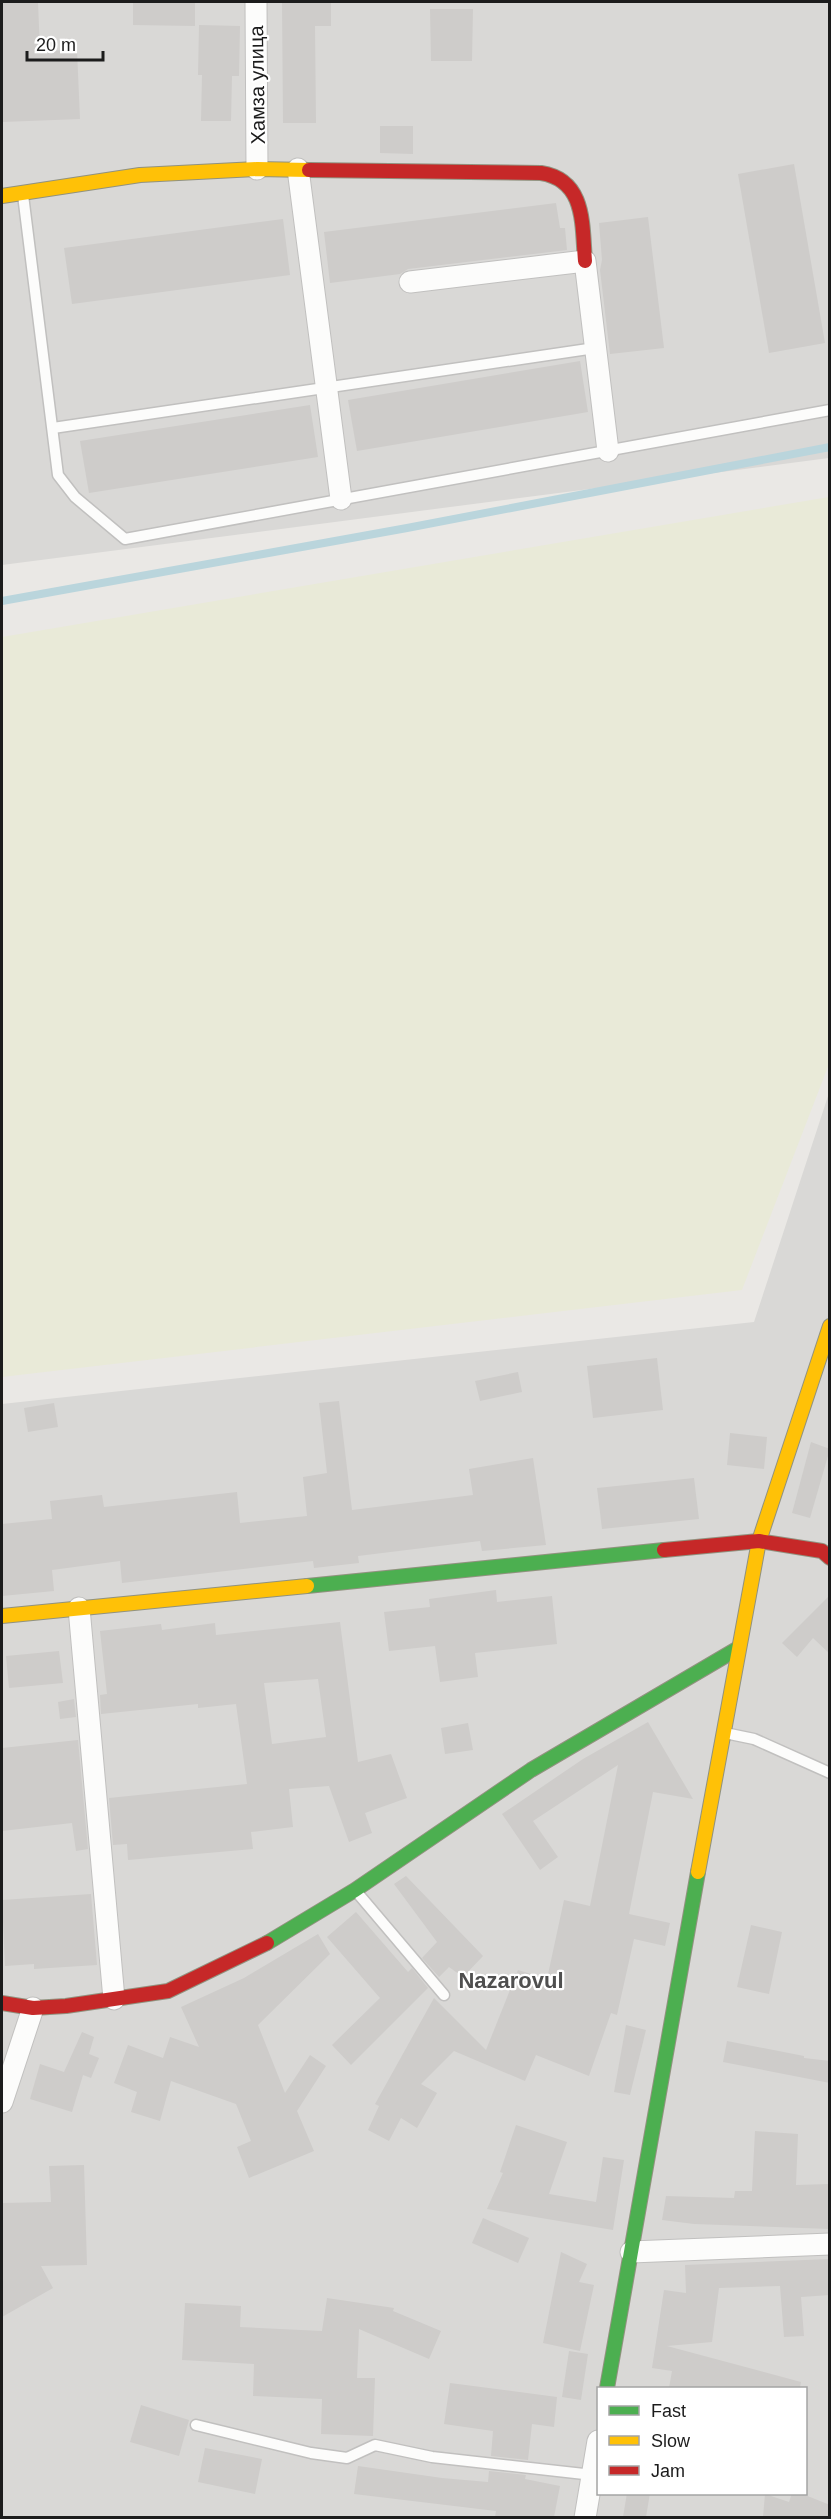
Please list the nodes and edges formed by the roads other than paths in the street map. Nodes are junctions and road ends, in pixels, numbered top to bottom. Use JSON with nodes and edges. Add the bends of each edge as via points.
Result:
{"nodes":[{"id":1,"x":256,"y":2,"type":"edge"},
{"id":2,"x":257,"y":169,"type":"junction"},
{"id":3,"x":298,"y":170,"type":"junction"},
{"id":4,"x":22,"y":192,"type":"junction"},
{"id":5,"x":2,"y":196,"type":"edge"},
{"id":6,"x":585,"y":261,"type":"junction"},
{"id":7,"x":410,"y":282,"type":"dead end"},
{"id":8,"x":595,"y":348,"type":"junction"},
{"id":9,"x":326,"y":387,"type":"junction"},
{"id":10,"x":830,"y":410,"type":"edge"},
{"id":11,"x":53,"y":428,"type":"junction"},
{"id":12,"x":608,"y":451,"type":"junction"},
{"id":13,"x":341,"y":499,"type":"junction"},
{"id":14,"x":830,"y":1326,"type":"edge"},
{"id":15,"x":759,"y":1542,"type":"junction"},
{"id":16,"x":830,"y":1558,"type":"edge"},
{"id":17,"x":79,"y":1608,"type":"junction"},
{"id":18,"x":2,"y":1616,"type":"edge"},
{"id":19,"x":738,"y":1649,"type":"junction"},
{"id":20,"x":722,"y":1733,"type":"junction"},
{"id":21,"x":830,"y":1773,"type":"edge"},
{"id":22,"x":355,"y":1890,"type":"junction"},
{"id":23,"x":444,"y":1995,"type":"dead end"},
{"id":24,"x":114,"y":1999,"type":"junction"},
{"id":25,"x":2,"y":2003,"type":"edge"},
{"id":26,"x":33,"y":2008,"type":"junction"},
{"id":27,"x":2,"y":2102,"type":"edge"},
{"id":28,"x":830,"y":2244,"type":"edge"},
{"id":29,"x":631,"y":2252,"type":"junction"},
{"id":30,"x":608,"y":2387,"type":"edge"},
{"id":31,"x":196,"y":2425,"type":"dead end"},
{"id":32,"x":597,"y":2447,"type":"edge"},
{"id":33,"x":592,"y":2475,"type":"junction"},
{"id":34,"x":585,"y":2517,"type":"edge"}],
"edges":[{"from":1,"to":2,"type":"street","name":"Хамза улица"},
{"from":2,"to":3,"type":"street"},
{"from":2,"to":4,"type":"street","via":[[140,175]]},
{"from":3,"to":6,"type":"street","via":[[558,176],[572,189],[579,211]]},
{"from":3,"to":9,"type":"street"},
{"from":4,"to":5,"type":"street"},
{"from":4,"to":11,"type":"lane"},
{"from":6,"to":7,"type":"street"},
{"from":6,"to":8,"type":"street"},
{"from":8,"to":9,"type":"lane"},
{"from":8,"to":12,"type":"street"},
{"from":9,"to":11,"type":"lane"},
{"from":9,"to":13,"type":"street"},
{"from":10,"to":12,"type":"lane"},
{"from":11,"to":13,"type":"lane","via":[[58,475],[75,497],[125,539]]},
{"from":12,"to":13,"type":"lane"},
{"from":14,"to":15,"type":"street"},
{"from":15,"to":16,"type":"street","via":[[822,1551]]},
{"from":15,"to":17,"type":"street"},
{"from":15,"to":19,"type":"street"},
{"from":17,"to":18,"type":"street"},
{"from":17,"to":24,"type":"street"},
{"from":19,"to":20,"type":"street"},
{"from":19,"to":22,"type":"street","via":[[531,1770]]},
{"from":20,"to":21,"type":"lane","via":[[754,1739]]},
{"from":20,"to":29,"type":"street"},
{"from":22,"to":23,"type":"lane"},
{"from":22,"to":24,"type":"street","via":[[272,1941],[168,1991]]},
{"from":24,"to":26,"type":"street"},
{"from":25,"to":26,"type":"street"},
{"from":26,"to":27,"type":"street"},
{"from":28,"to":29,"type":"street"},
{"from":29,"to":30,"type":"street"},
{"from":31,"to":33,"type":"lane","via":[[311,2454],[347,2458],[375,2445],[432,2457]]},
{"from":32,"to":33,"type":"street"},
{"from":33,"to":34,"type":"street"}]}
